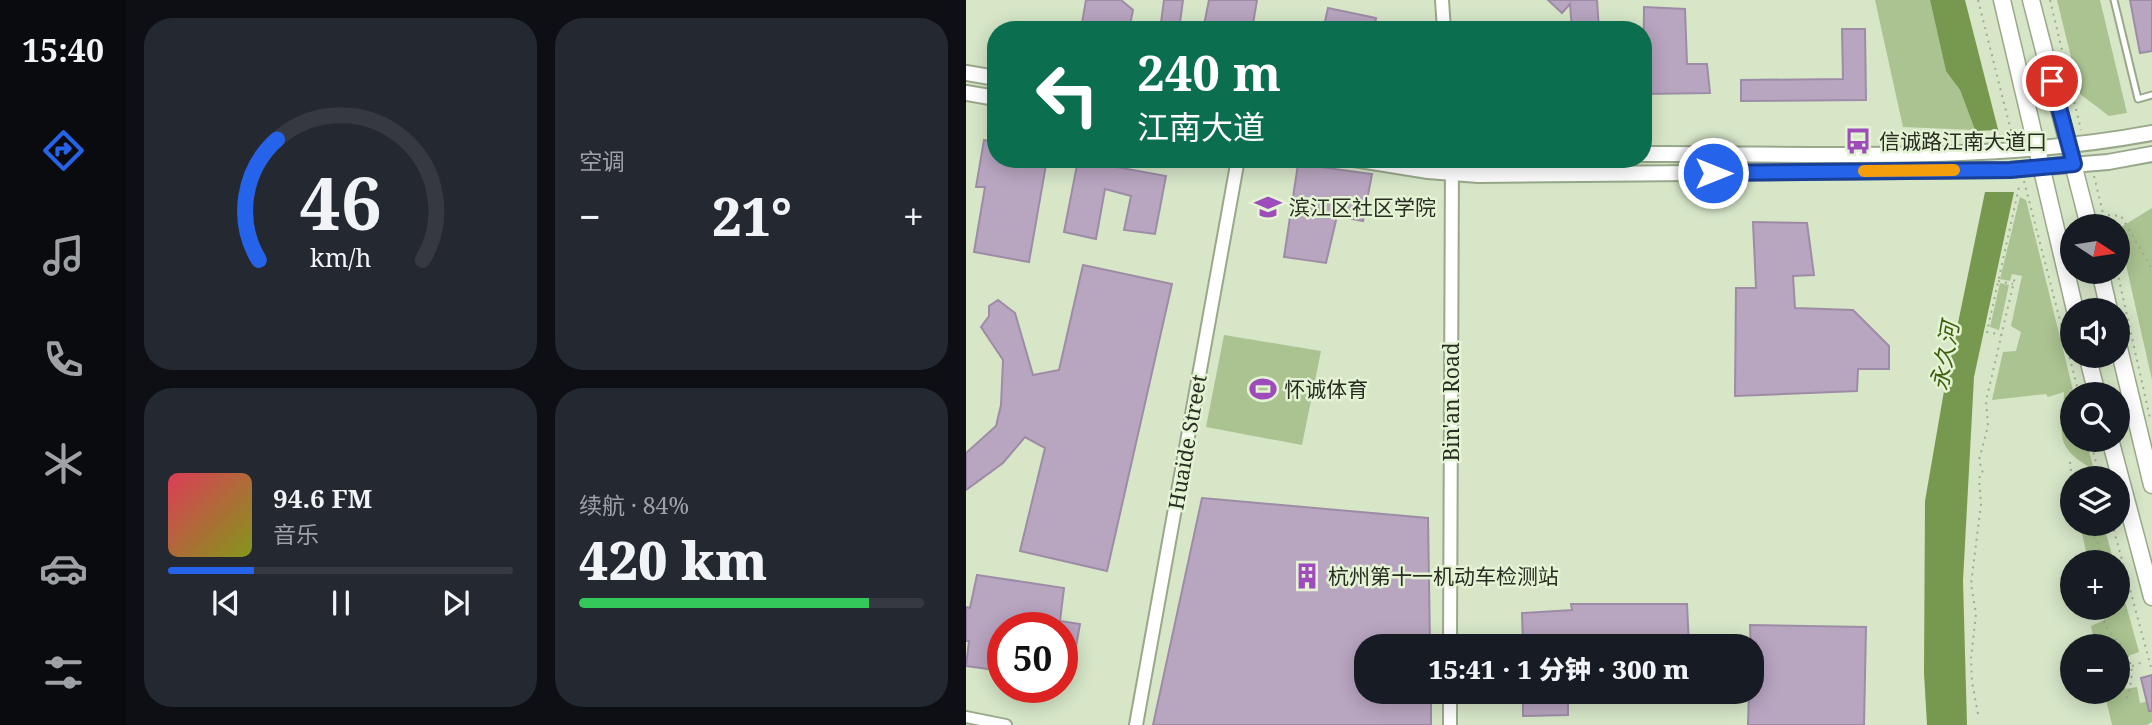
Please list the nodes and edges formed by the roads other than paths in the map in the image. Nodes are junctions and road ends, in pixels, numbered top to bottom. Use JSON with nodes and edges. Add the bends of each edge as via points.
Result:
{"nodes":[{"id":1,"x":1442,"y":0,"type":"edge"},
{"id":2,"x":2002,"y":0,"type":"edge"},
{"id":3,"x":2031,"y":0,"type":"edge"},
{"id":4,"x":2114,"y":0,"type":"edge"},
{"id":5,"x":1443,"y":21,"type":"edge"},
{"id":6,"x":966,"y":73,"type":"edge"},
{"id":7,"x":987,"y":76,"type":"edge"},
{"id":8,"x":966,"y":93,"type":"edge"},
{"id":9,"x":2152,"y":95,"type":"edge"},
{"id":10,"x":987,"y":96,"type":"edge"},
{"id":11,"x":2152,"y":133,"type":"edge"},
{"id":12,"x":2077,"y":144,"type":"junction"},
{"id":13,"x":2035,"y":148,"type":"junction"},
{"id":14,"x":1652,"y":154,"type":"edge"},
{"id":15,"x":2152,"y":154,"type":"edge"},
{"id":16,"x":2082,"y":164,"type":"junction"},
{"id":17,"x":2040,"y":167,"type":"junction"},
{"id":18,"x":1236,"y":168,"type":"edge"},
{"id":19,"x":1452,"y":168,"type":"edge"},
{"id":20,"x":1570,"y":168,"type":"edge"},
{"id":21,"x":2088,"y":214,"type":"edge"},
{"id":22,"x":2072,"y":298,"type":"edge"},
{"id":23,"x":2124,"y":368,"type":"edge"},
{"id":24,"x":2113,"y":452,"type":"edge"},
{"id":25,"x":2152,"y":485,"type":"edge"},
{"id":26,"x":2152,"y":597,"type":"edge"},
{"id":27,"x":1451,"y":634,"type":"edge"},
{"id":28,"x":1450,"y":704,"type":"edge"},
{"id":29,"x":966,"y":717,"type":"edge"},
{"id":30,"x":980,"y":722,"type":"edge"},
{"id":31,"x":1006,"y":725,"type":"edge"},
{"id":32,"x":1136,"y":725,"type":"edge"},
{"id":33,"x":1450,"y":725,"type":"edge"}],
"edges":[{"from":1,"to":5,"type":"street"},
{"from":2,"to":13,"type":"main road"},
{"from":3,"to":12,"type":"main road"},
{"from":4,"to":9,"type":"lane","via":[[2137,99]]},
{"from":6,"to":7,"type":"main road"},
{"from":8,"to":10,"type":"main road"},
{"from":11,"to":12,"type":"main road"},
{"from":12,"to":13,"type":"main road"},
{"from":12,"to":16,"type":"main road"},
{"from":13,"to":14,"type":"main road"},
{"from":13,"to":17,"type":"main road"},
{"from":15,"to":16,"type":"main road"},
{"from":16,"to":17,"type":"main road"},
{"from":16,"to":21,"type":"main road"},
{"from":17,"to":20,"type":"main road","via":[[1924,171]]},
{"from":17,"to":22,"type":"main road"},
{"from":18,"to":32,"type":"street","name":"Huaide Street"},
{"from":19,"to":27,"type":"street","name":"Bin'an Road"},
{"from":23,"to":25,"type":"main road"},
{"from":24,"to":26,"type":"main road"},
{"from":28,"to":33,"type":"street"},
{"from":29,"to":30,"type":"street"},
{"from":30,"to":31,"type":"street"}]}
